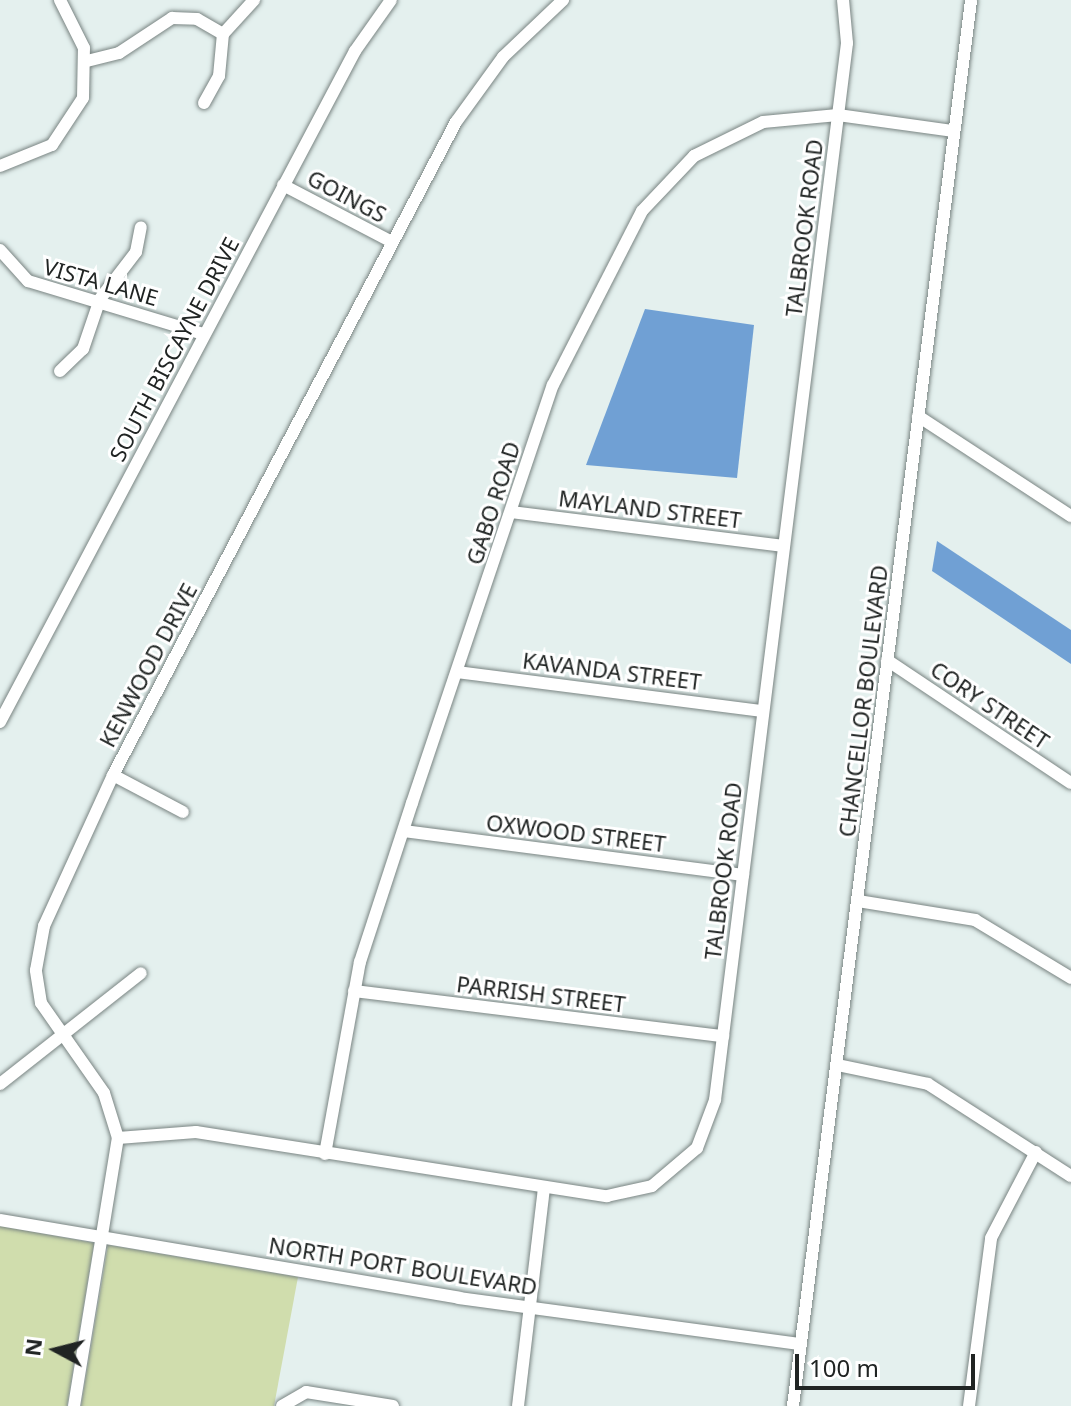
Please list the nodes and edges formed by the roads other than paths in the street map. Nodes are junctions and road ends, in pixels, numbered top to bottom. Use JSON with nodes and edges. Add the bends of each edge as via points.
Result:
{"nodes":[{"id":1,"x":60,"y":0,"type":"edge"},
{"id":2,"x":254,"y":0,"type":"edge"},
{"id":3,"x":391,"y":0,"type":"edge"},
{"id":4,"x":563,"y":0,"type":"edge"},
{"id":5,"x":843,"y":0,"type":"edge"},
{"id":6,"x":971,"y":0,"type":"edge"},
{"id":7,"x":223,"y":34,"type":"junction"},
{"id":8,"x":87,"y":61,"type":"junction"},
{"id":9,"x":204,"y":103,"type":"dead end"},
{"id":10,"x":838,"y":115,"type":"junction"},
{"id":11,"x":954,"y":131,"type":"junction"},
{"id":12,"x":0,"y":166,"type":"edge"},
{"id":13,"x":283,"y":185,"type":"junction"},
{"id":14,"x":141,"y":227,"type":"dead end"},
{"id":15,"x":392,"y":242,"type":"junction"},
{"id":16,"x":0,"y":250,"type":"edge"},
{"id":17,"x":100,"y":299,"type":"junction"},
{"id":18,"x":204,"y":334,"type":"junction"},
{"id":19,"x":60,"y":371,"type":"dead end"},
{"id":20,"x":918,"y":416,"type":"junction"},
{"id":21,"x":511,"y":512,"type":"junction"},
{"id":22,"x":1071,"y":516,"type":"edge"},
{"id":23,"x":784,"y":546,"type":"junction"},
{"id":24,"x":887,"y":660,"type":"junction"},
{"id":25,"x":457,"y":672,"type":"junction"},
{"id":26,"x":763,"y":711,"type":"junction"},
{"id":27,"x":0,"y":722,"type":"edge"},
{"id":28,"x":113,"y":775,"type":"junction"},
{"id":29,"x":1071,"y":783,"type":"edge"},
{"id":30,"x":183,"y":812,"type":"dead end"},
{"id":31,"x":404,"y":831,"type":"junction"},
{"id":32,"x":743,"y":875,"type":"junction"},
{"id":33,"x":858,"y":901,"type":"junction"},
{"id":34,"x":141,"y":973,"type":"dead end"},
{"id":35,"x":1071,"y":978,"type":"edge"},
{"id":36,"x":354,"y":991,"type":"junction"},
{"id":37,"x":60,"y":1035,"type":"junction"},
{"id":38,"x":723,"y":1036,"type":"junction"},
{"id":39,"x":838,"y":1065,"type":"junction"},
{"id":40,"x":0,"y":1084,"type":"edge"},
{"id":41,"x":118,"y":1138,"type":"junction"},
{"id":42,"x":1036,"y":1152,"type":"junction"},
{"id":43,"x":325,"y":1154,"type":"junction"},
{"id":44,"x":1071,"y":1176,"type":"edge"},
{"id":45,"x":544,"y":1189,"type":"junction"},
{"id":46,"x":0,"y":1220,"type":"edge"},
{"id":47,"x":102,"y":1238,"type":"junction"},
{"id":48,"x":530,"y":1307,"type":"junction"},
{"id":49,"x":801,"y":1344,"type":"junction"},
{"id":50,"x":285,"y":1402,"type":"edge"},
{"id":51,"x":74,"y":1406,"type":"edge"},
{"id":52,"x":393,"y":1406,"type":"edge"},
{"id":53,"x":518,"y":1406,"type":"edge"},
{"id":54,"x":793,"y":1406,"type":"edge"},
{"id":55,"x":969,"y":1406,"type":"edge"}],
"edges":[{"from":1,"to":8,"type":"street"},
{"from":2,"to":7,"type":"street"},
{"from":3,"to":13,"type":"street","name":"SOUTH BISCAYNE DRIVE"},
{"from":4,"to":15,"type":"street","name":"KENWOOD DRIVE","via":[[481,84]]},
{"from":5,"to":10,"type":"street","name":"TALBROOK ROAD","via":[[847,43]]},
{"from":6,"to":11,"type":"street","name":"CHANCELLOR BOULEVARD"},
{"from":7,"to":8,"type":"street","via":[[197,19],[168,19],[119,53]]},
{"from":7,"to":9,"type":"street","via":[[219,76]]},
{"from":8,"to":12,"type":"street","via":[[83,98],[65,131],[39,154]]},
{"from":10,"to":11,"type":"street","name":"GABO ROAD"},
{"from":10,"to":21,"type":"street","name":"GABO ROAD","via":[[789,116],[739,131],[694,156],[655,194],[566,353]]},
{"from":10,"to":23,"type":"street","name":"TALBROOK ROAD"},
{"from":11,"to":20,"type":"street","name":"CHANCELLOR BOULEVARD"},
{"from":13,"to":15,"type":"street","name":"GOINGS"},
{"from":13,"to":18,"type":"street","name":"SOUTH BISCAYNE DRIVE"},
{"from":14,"to":17,"type":"street","via":[[133,258]]},
{"from":15,"to":28,"type":"street","name":"KENWOOD DRIVE"},
{"from":16,"to":17,"type":"street","name":"VISTA LANE","via":[[22,278]]},
{"from":17,"to":18,"type":"street","name":"VISTA LANE"},
{"from":17,"to":19,"type":"street","via":[[83,349]]},
{"from":18,"to":27,"type":"street","name":"SOUTH BISCAYNE DRIVE"},
{"from":20,"to":22,"type":"street"},
{"from":20,"to":24,"type":"street","name":"CHANCELLOR BOULEVARD"},
{"from":21,"to":23,"type":"street","name":"MAYLAND STREET"},
{"from":21,"to":25,"type":"street","name":"GABO ROAD"},
{"from":23,"to":26,"type":"street","name":"TALBROOK ROAD"},
{"from":24,"to":29,"type":"street","name":"CORY STREET"},
{"from":24,"to":33,"type":"street","name":"CHANCELLOR BOULEVARD"},
{"from":25,"to":26,"type":"street","name":"KAVANDA STREET"},
{"from":25,"to":31,"type":"street","name":"GABO ROAD"},
{"from":26,"to":32,"type":"street","name":"TALBROOK ROAD"},
{"from":28,"to":30,"type":"street"},
{"from":28,"to":37,"type":"street","name":"KENWOOD DRIVE","via":[[38,947],[38,994]]},
{"from":31,"to":32,"type":"street","name":"OXWOOD STREET"},
{"from":31,"to":36,"type":"street","name":"GABO ROAD"},
{"from":32,"to":38,"type":"street","name":"TALBROOK ROAD"},
{"from":33,"to":35,"type":"street","via":[[975,920]]},
{"from":33,"to":39,"type":"street","name":"CHANCELLOR BOULEVARD"},
{"from":34,"to":37,"type":"street"},
{"from":36,"to":38,"type":"street","name":"PARRISH STREET"},
{"from":36,"to":43,"type":"street","name":"GABO ROAD"},
{"from":37,"to":40,"type":"street"},
{"from":37,"to":41,"type":"street","name":"KENWOOD DRIVE","via":[[104,1093]]},
{"from":38,"to":45,"type":"street","name":"TALBROOK ROAD","via":[[710,1121],[679,1169],[622,1195]]},
{"from":39,"to":42,"type":"street","via":[[928,1084]]},
{"from":39,"to":49,"type":"street","name":"CHANCELLOR BOULEVARD"},
{"from":41,"to":43,"type":"street","name":"TALBROOK ROAD","via":[[196,1132]]},
{"from":41,"to":47,"type":"street","name":"KENWOOD DRIVE"},
{"from":42,"to":44,"type":"street"},
{"from":42,"to":55,"type":"street","via":[[991,1238]]},
{"from":43,"to":45,"type":"street","name":"TALBROOK ROAD"},
{"from":45,"to":48,"type":"street"},
{"from":46,"to":47,"type":"street","name":"NORTH PORT BOULEVARD"},
{"from":47,"to":48,"type":"street","name":"NORTH PORT BOULEVARD"},
{"from":47,"to":51,"type":"street","name":"KENWOOD DRIVE"},
{"from":48,"to":49,"type":"street","name":"NORTH PORT BOULEVARD"},
{"from":48,"to":53,"type":"street"},
{"from":49,"to":54,"type":"street","name":"CHANCELLOR BOULEVARD"},
{"from":50,"to":52,"type":"street","via":[[306,1392]]}]}
